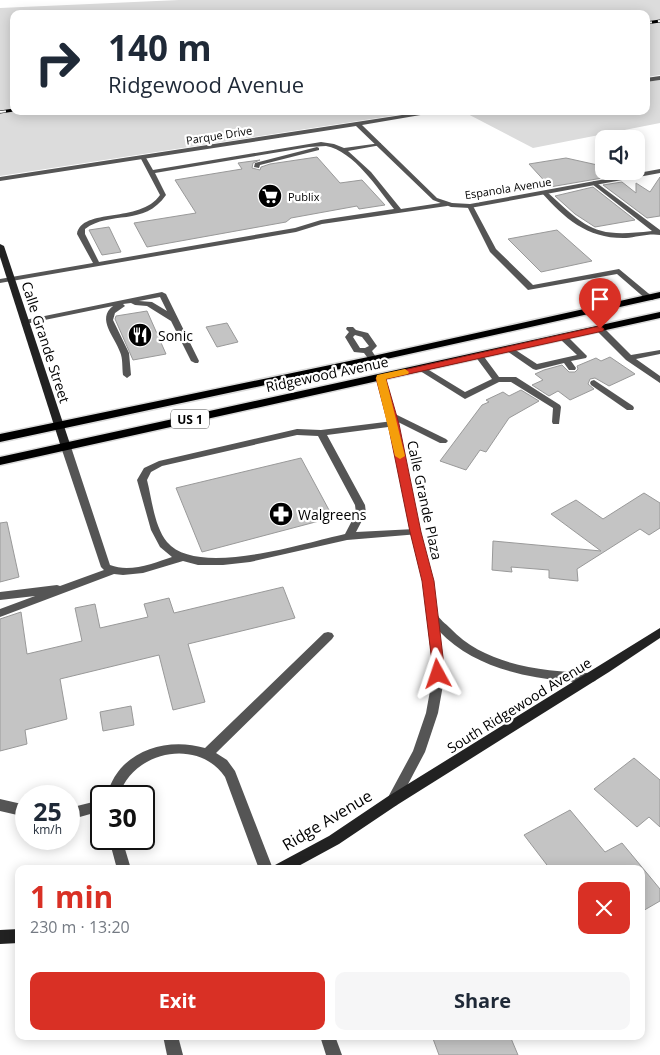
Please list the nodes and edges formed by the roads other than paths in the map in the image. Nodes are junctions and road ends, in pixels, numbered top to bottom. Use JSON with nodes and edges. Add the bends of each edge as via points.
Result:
{"nodes":[{"id":1,"x":415,"y":115,"type":"edge"},
{"id":2,"x":358,"y":124,"type":"junction"},
{"id":3,"x":379,"y":144,"type":"junction"},
{"id":4,"x":332,"y":145,"type":"junction"},
{"id":5,"x":343,"y":150,"type":"junction"},
{"id":6,"x":143,"y":157,"type":"junction"},
{"id":7,"x":257,"y":167,"type":"dead end"},
{"id":8,"x":660,"y":171,"type":"edge"},
{"id":9,"x":152,"y":172,"type":"junction"},
{"id":10,"x":0,"y":180,"type":"edge"},
{"id":11,"x":594,"y":183,"type":"junction"},
{"id":12,"x":544,"y":192,"type":"junction"},
{"id":13,"x":447,"y":204,"type":"junction"},
{"id":14,"x":470,"y":206,"type":"junction"},
{"id":15,"x":399,"y":211,"type":"junction"},
{"id":16,"x":659,"y":233,"type":"edge"},
{"id":17,"x":0,"y":246,"type":"edge"},
{"id":18,"x":97,"y":264,"type":"junction"},
{"id":19,"x":11,"y":279,"type":"junction"},
{"id":20,"x":0,"y":281,"type":"edge"},
{"id":21,"x":655,"y":296,"type":"edge"},
{"id":22,"x":660,"y":315,"type":"edge"},
{"id":23,"x":175,"y":320,"type":"junction"},
{"id":24,"x":25,"y":322,"type":"junction"},
{"id":25,"x":632,"y":322,"type":"junction"},
{"id":26,"x":600,"y":329,"type":"junction"},
{"id":27,"x":352,"y":330,"type":"dead end"},
{"id":28,"x":563,"y":337,"type":"junction"},
{"id":29,"x":508,"y":349,"type":"junction"},
{"id":30,"x":660,"y":352,"type":"edge"},
{"id":31,"x":370,"y":355,"type":"junction"},
{"id":32,"x":479,"y":356,"type":"junction"},
{"id":33,"x":629,"y":358,"type":"junction"},
{"id":34,"x":195,"y":360,"type":"dead end"},
{"id":35,"x":566,"y":360,"type":"junction"},
{"id":36,"x":421,"y":368,"type":"junction"},
{"id":37,"x":572,"y":368,"type":"dead end"},
{"id":38,"x":127,"y":375,"type":"dead end"},
{"id":39,"x":381,"y":378,"type":"junction"},
{"id":40,"x":497,"y":380,"type":"junction"},
{"id":41,"x":660,"y":380,"type":"edge"},
{"id":42,"x":594,"y":383,"type":"dead end"},
{"id":43,"x":630,"y":408,"type":"dead end"},
{"id":44,"x":392,"y":420,"type":"junction"},
{"id":45,"x":556,"y":422,"type":"dead end"},
{"id":46,"x":58,"y":425,"type":"junction"},
{"id":47,"x":322,"y":433,"type":"junction"},
{"id":48,"x":0,"y":438,"type":"edge"},
{"id":49,"x":443,"y":441,"type":"dead end"},
{"id":50,"x":66,"y":447,"type":"junction"},
{"id":51,"x":0,"y":461,"type":"edge"},
{"id":52,"x":415,"y":532,"type":"junction"},
{"id":53,"x":348,"y":537,"type":"junction"},
{"id":54,"x":182,"y":558,"type":"junction"},
{"id":55,"x":112,"y":571,"type":"junction"},
{"id":56,"x":68,"y":588,"type":"junction"},
{"id":57,"x":0,"y":596,"type":"edge"},
{"id":58,"x":0,"y":613,"type":"edge"},
{"id":59,"x":434,"y":618,"type":"junction"},
{"id":60,"x":660,"y":632,"type":"edge"},
{"id":61,"x":328,"y":636,"type":"dead end"},
{"id":62,"x":591,"y":678,"type":"junction"},
{"id":63,"x":207,"y":754,"type":"junction"},
{"id":64,"x":117,"y":785,"type":"edge"},
{"id":65,"x":392,"y":800,"type":"junction"},
{"id":66,"x":0,"y":806,"type":"edge"},
{"id":67,"x":15,"y":809,"type":"edge"},
{"id":68,"x":119,"y":850,"type":"edge"},
{"id":69,"x":123,"y":865,"type":"edge"},
{"id":70,"x":264,"y":865,"type":"edge"},
{"id":71,"x":287,"y":865,"type":"edge"},
{"id":72,"x":15,"y":936,"type":"edge"},
{"id":73,"x":0,"y":937,"type":"edge"},
{"id":74,"x":171,"y":1040,"type":"edge"},
{"id":75,"x":328,"y":1040,"type":"edge"},
{"id":76,"x":175,"y":1055,"type":"edge"},
{"id":77,"x":334,"y":1055,"type":"edge"}],
"edges":[{"from":1,"to":2,"type":"street","name":"Parque Drive"},
{"from":2,"to":3,"type":"street","name":"Espanola Avenue"},
{"from":2,"to":6,"type":"street","name":"Parque Drive"},
{"from":3,"to":5,"type":"street"},
{"from":3,"to":13,"type":"street","name":"Espanola Avenue","via":[[435,199]]},
{"from":4,"to":5,"type":"street"},
{"from":4,"to":7,"type":"street","via":[[257,164]]},
{"from":4,"to":9,"type":"street","via":[[308,145]]},
{"from":5,"to":15,"type":"street","via":[[358,162]]},
{"from":6,"to":9,"type":"street"},
{"from":6,"to":10,"type":"street","name":"Parque Drive"},
{"from":8,"to":11,"type":"street","name":"Espanola Avenue"},
{"from":9,"to":18,"type":"street","via":[[163,195],[155,206],[91,221],[82,228],[81,234]]},
{"from":11,"to":12,"type":"street","name":"Espanola Avenue"},
{"from":11,"to":16,"type":"street"},
{"from":12,"to":14,"type":"street","name":"Espanola Avenue"},
{"from":12,"to":16,"type":"street","via":[[582,227],[594,232],[607,236]]},
{"from":13,"to":14,"type":"street","name":"Espanola Avenue"},
{"from":13,"to":15,"type":"street"},
{"from":14,"to":21,"type":"street","via":[[493,250],[531,288],[618,270]]},
{"from":15,"to":18,"type":"street","via":[[320,222],[296,230]]},
{"from":17,"to":19,"type":"street","name":"Calle Grande Street"},
{"from":18,"to":19,"type":"street"},
{"from":19,"to":20,"type":"street"},
{"from":19,"to":24,"type":"street","name":"Calle Grande Street"},
{"from":21,"to":25,"type":"main road","via":[[645,312]]},
{"from":21,"to":31,"type":"main road","name":"Ridgewood Avenue","number":"US 1"},
{"from":22,"to":25,"type":"main road","name":"Ridgewood Avenue","number":"US 1"},
{"from":23,"to":24,"type":"street","via":[[162,294]]},
{"from":23,"to":34,"type":"street"},
{"from":23,"to":38,"type":"street","via":[[149,304],[135,303],[109,314],[125,353]]},
{"from":24,"to":46,"type":"street","name":"Calle Grande Street"},
{"from":25,"to":26,"type":"main road","name":"Ridgewood Avenue","number":"US 1"},
{"from":26,"to":28,"type":"main road","name":"Ridgewood Avenue","number":"US 1"},
{"from":26,"to":33,"type":"street"},
{"from":27,"to":31,"type":"street","via":[[349,337],[357,350]]},
{"from":28,"to":29,"type":"main road","name":"Ridgewood Avenue","number":"US 1"},
{"from":28,"to":35,"type":"street","via":[[584,356]]},
{"from":29,"to":32,"type":"main road","name":"Ridgewood Avenue","number":"US 1"},
{"from":29,"to":35,"type":"street","via":[[536,367]]},
{"from":30,"to":33,"type":"street"},
{"from":31,"to":46,"type":"main road","name":"Ridgewood Avenue","number":"US 1"},
{"from":32,"to":36,"type":"main road","name":"Ridgewood Avenue","number":"US 1"},
{"from":32,"to":40,"type":"street"},
{"from":33,"to":41,"type":"street"},
{"from":35,"to":37,"type":"street"},
{"from":36,"to":39,"type":"main road","name":"Ridgewood Avenue","number":"US 1"},
{"from":36,"to":40,"type":"street","via":[[465,396]]},
{"from":39,"to":44,"type":"street","name":"Calle Grande Plaza"},
{"from":39,"to":50,"type":"main road","name":"Ridgewood Avenue","number":"US 1"},
{"from":40,"to":45,"type":"street","via":[[513,379],[556,406]]},
{"from":42,"to":43,"type":"street"},
{"from":44,"to":47,"type":"street"},
{"from":44,"to":49,"type":"street"},
{"from":44,"to":52,"type":"street","name":"Calle Grande Plaza"},
{"from":46,"to":48,"type":"main road","name":"Ridgewood Avenue","number":"US 1"},
{"from":46,"to":50,"type":"street","name":"Calle Grande Street"},
{"from":47,"to":53,"type":"street","via":[[360,505],[361,512]]},
{"from":47,"to":54,"type":"street","via":[[297,432],[159,464],[144,473],[142,480],[156,528],[164,545],[176,557]]},
{"from":50,"to":51,"type":"main road","name":"Ridgewood Avenue","number":"US 1"},
{"from":50,"to":55,"type":"street","via":[[106,567]]},
{"from":52,"to":53,"type":"street"},
{"from":52,"to":59,"type":"street","name":"Calle Grande Plaza"},
{"from":53,"to":54,"type":"street","via":[[244,560],[211,563]]},
{"from":54,"to":55,"type":"street","via":[[131,572]]},
{"from":55,"to":56,"type":"street"},
{"from":56,"to":57,"type":"street"},
{"from":56,"to":58,"type":"street"},
{"from":59,"to":62,"type":"street","via":[[461,645],[489,659],[528,671]]},
{"from":59,"to":65,"type":"street","name":"Calle Grande Plaza","via":[[438,674],[432,713],[419,752]]},
{"from":60,"to":62,"type":"street","name":"South Ridgewood Avenue"},
{"from":61,"to":63,"type":"street"},
{"from":62,"to":65,"type":"street","name":"South Ridgewood Avenue"},
{"from":63,"to":64,"type":"street","via":[[162,749],[132,764]]},
{"from":63,"to":70,"type":"street","via":[[229,772]]},
{"from":65,"to":71,"type":"street","name":"Ridge Avenue","via":[[334,840]]},
{"from":66,"to":67,"type":"street"},
{"from":68,"to":69,"type":"street"},
{"from":72,"to":73,"type":"street"},
{"from":74,"to":76,"type":"street"},
{"from":75,"to":77,"type":"street"}]}
